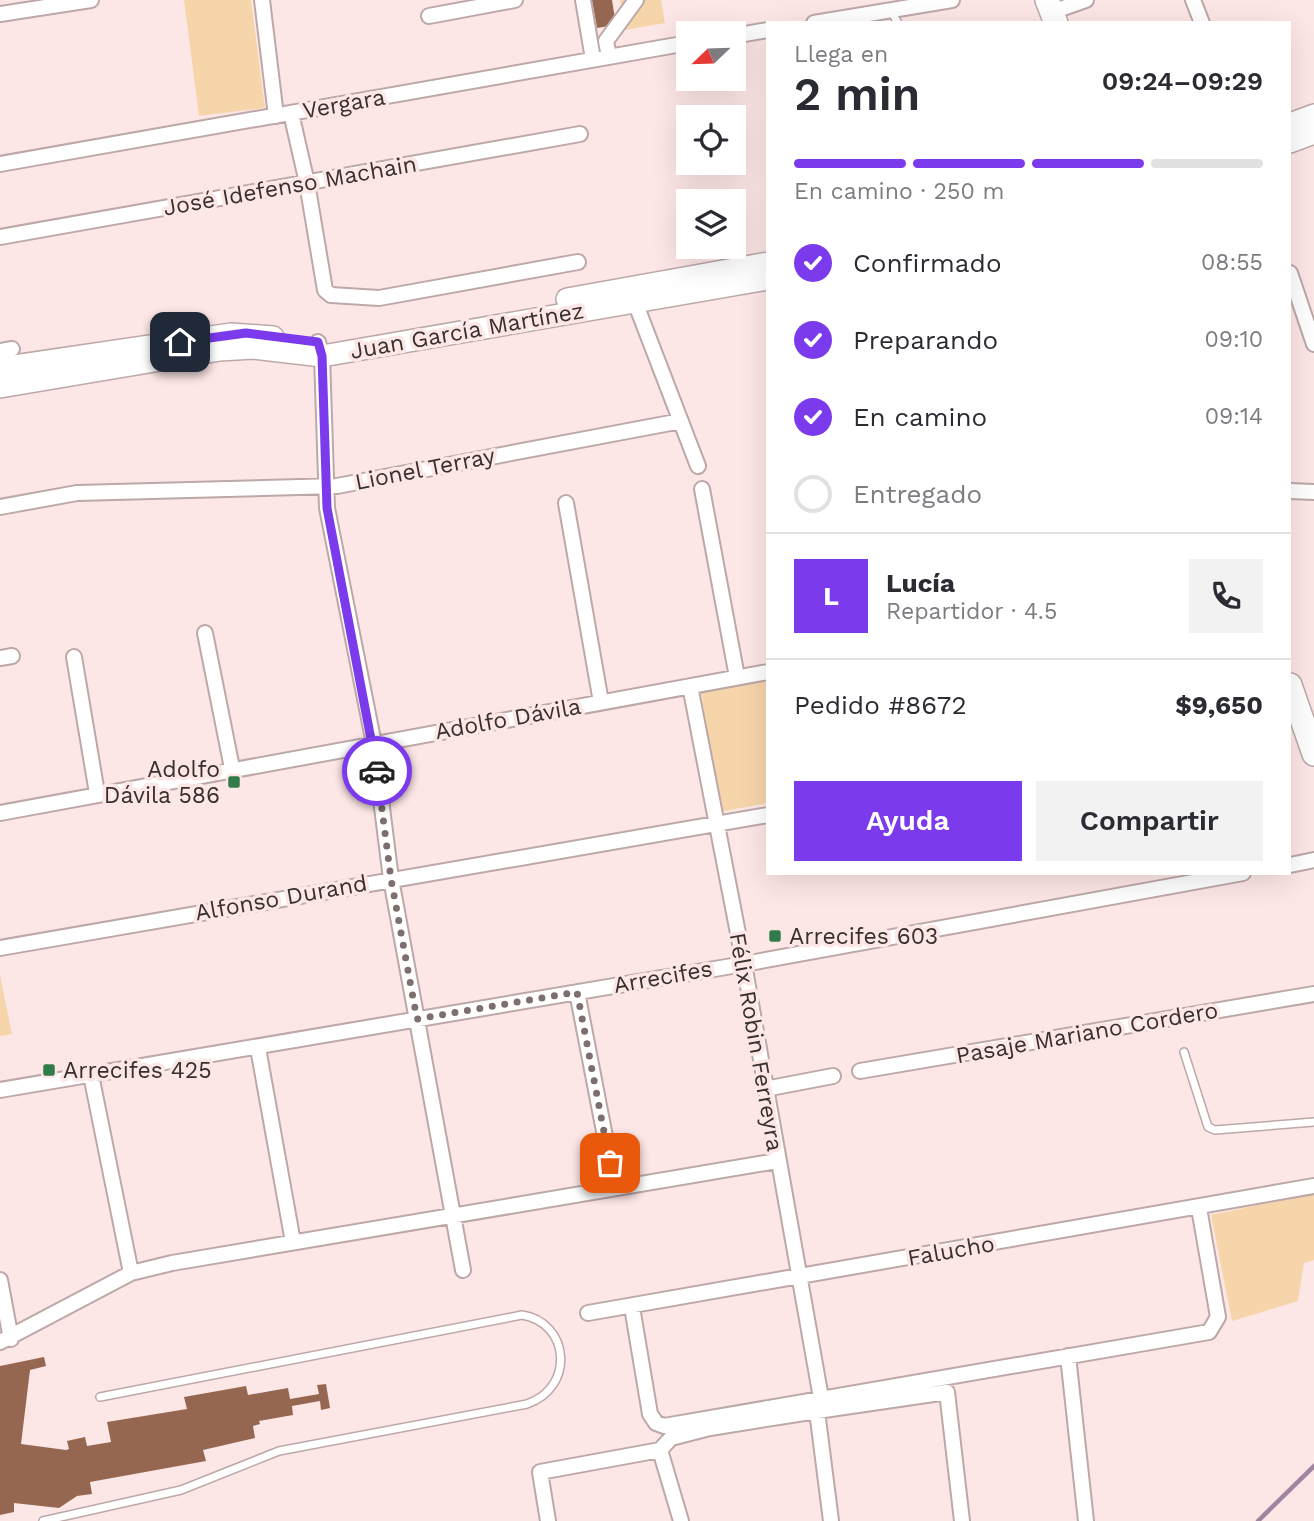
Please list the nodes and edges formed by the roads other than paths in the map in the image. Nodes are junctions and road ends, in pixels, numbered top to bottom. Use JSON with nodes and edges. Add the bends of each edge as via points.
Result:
{"nodes":[{"id":1,"x":91,"y":0,"type":"edge"},
{"id":2,"x":262,"y":0,"type":"edge"},
{"id":3,"x":515,"y":0,"type":"edge"},
{"id":4,"x":583,"y":0,"type":"edge"},
{"id":5,"x":636,"y":0,"type":"edge"},
{"id":6,"x":952,"y":0,"type":"edge"},
{"id":7,"x":1086,"y":0,"type":"edge"},
{"id":8,"x":1194,"y":0,"type":"edge"},
{"id":9,"x":1052,"y":11,"type":"edge"},
{"id":10,"x":0,"y":14,"type":"edge"},
{"id":11,"x":429,"y":16,"type":"dead end"},
{"id":12,"x":895,"y":16,"type":"edge"},
{"id":13,"x":837,"y":21,"type":"edge"},
{"id":14,"x":1201,"y":21,"type":"edge"},
{"id":15,"x":766,"y":30,"type":"edge"},
{"id":16,"x":746,"y":34,"type":"edge"},
{"id":17,"x":676,"y":45,"type":"edge"},
{"id":18,"x":609,"y":57,"type":"junction"},
{"id":19,"x":593,"y":59,"type":"junction"},
{"id":20,"x":284,"y":115,"type":"junction"},
{"id":21,"x":1314,"y":115,"type":"edge"},
{"id":22,"x":1291,"y":124,"type":"edge"},
{"id":23,"x":1314,"y":133,"type":"edge"},
{"id":24,"x":580,"y":134,"type":"dead end"},
{"id":25,"x":1291,"y":142,"type":"edge"},
{"id":26,"x":0,"y":164,"type":"edge"},
{"id":27,"x":307,"y":183,"type":"junction"},
{"id":28,"x":0,"y":237,"type":"edge"},
{"id":29,"x":578,"y":262,"type":"dead end"},
{"id":30,"x":766,"y":263,"type":"edge"},
{"id":31,"x":1291,"y":276,"type":"edge"},
{"id":32,"x":766,"y":279,"type":"edge"},
{"id":33,"x":635,"y":302,"type":"junction"},
{"id":34,"x":1314,"y":344,"type":"edge"},
{"id":35,"x":320,"y":349,"type":"junction"},
{"id":36,"x":0,"y":368,"type":"edge"},
{"id":37,"x":0,"y":387,"type":"edge"},
{"id":38,"x":681,"y":421,"type":"junction"},
{"id":39,"x":698,"y":466,"type":"dead end"},
{"id":40,"x":325,"y":487,"type":"junction"},
{"id":41,"x":702,"y":489,"type":"dead end"},
{"id":42,"x":1291,"y":491,"type":"edge"},
{"id":43,"x":1314,"y":492,"type":"edge"},
{"id":44,"x":566,"y":503,"type":"dead end"},
{"id":45,"x":0,"y":507,"type":"edge"},
{"id":46,"x":205,"y":633,"type":"dead end"},
{"id":47,"x":74,"y":657,"type":"dead end"},
{"id":48,"x":766,"y":672,"type":"edge"},
{"id":49,"x":737,"y":677,"type":"junction"},
{"id":50,"x":690,"y":686,"type":"junction"},
{"id":51,"x":1291,"y":691,"type":"edge"},
{"id":52,"x":601,"y":702,"type":"junction"},
{"id":53,"x":1298,"y":731,"type":"edge"},
{"id":54,"x":374,"y":744,"type":"junction"},
{"id":55,"x":1314,"y":754,"type":"edge"},
{"id":56,"x":232,"y":768,"type":"junction"},
{"id":57,"x":97,"y":793,"type":"junction"},
{"id":58,"x":0,"y":813,"type":"edge"},
{"id":59,"x":766,"y":815,"type":"edge"},
{"id":60,"x":716,"y":824,"type":"junction"},
{"id":61,"x":1314,"y":860,"type":"edge"},
{"id":62,"x":1291,"y":865,"type":"edge"},
{"id":63,"x":1232,"y":875,"type":"edge"},
{"id":64,"x":391,"y":879,"type":"junction"},
{"id":65,"x":0,"y":947,"type":"edge"},
{"id":66,"x":744,"y":964,"type":"junction"},
{"id":67,"x":577,"y":992,"type":"junction"},
{"id":68,"x":1314,"y":994,"type":"edge"},
{"id":69,"x":417,"y":1019,"type":"junction"},
{"id":70,"x":258,"y":1048,"type":"junction"},
{"id":71,"x":1184,"y":1052,"type":"dead end"},
{"id":72,"x":860,"y":1071,"type":"dead end"},
{"id":73,"x":91,"y":1075,"type":"junction"},
{"id":74,"x":833,"y":1076,"type":"dead end"},
{"id":75,"x":765,"y":1089,"type":"junction"},
{"id":76,"x":0,"y":1090,"type":"edge"},
{"id":77,"x":1314,"y":1122,"type":"edge"},
{"id":78,"x":777,"y":1161,"type":"junction"},
{"id":79,"x":1314,"y":1186,"type":"edge"},
{"id":80,"x":615,"y":1188,"type":"junction"},
{"id":81,"x":1199,"y":1208,"type":"junction"},
{"id":82,"x":453,"y":1215,"type":"junction"},
{"id":83,"x":293,"y":1242,"type":"junction"},
{"id":84,"x":463,"y":1270,"type":"dead end"},
{"id":85,"x":131,"y":1273,"type":"junction"},
{"id":86,"x":798,"y":1277,"type":"junction"},
{"id":87,"x":0,"y":1280,"type":"edge"},
{"id":88,"x":632,"y":1307,"type":"junction"},
{"id":89,"x":588,"y":1314,"type":"dead end"},
{"id":90,"x":5,"y":1340,"type":"edge"},
{"id":91,"x":1068,"y":1356,"type":"junction"},
{"id":92,"x":100,"y":1396,"type":"dead end"},
{"id":93,"x":819,"y":1405,"type":"junction"},
{"id":94,"x":660,"y":1450,"type":"junction"},
{"id":95,"x":43,"y":1521,"type":"edge"},
{"id":96,"x":548,"y":1521,"type":"edge"},
{"id":97,"x":681,"y":1521,"type":"edge"},
{"id":98,"x":831,"y":1521,"type":"edge"},
{"id":99,"x":962,"y":1521,"type":"edge"},
{"id":100,"x":1086,"y":1521,"type":"edge"}],
"edges":[{"from":1,"to":10,"type":"street"},
{"from":2,"to":20,"type":"street"},
{"from":3,"to":11,"type":"street"},
{"from":4,"to":19,"type":"street"},
{"from":5,"to":18,"type":"street","via":[[606,41]]},
{"from":6,"to":12,"type":"street"},
{"from":7,"to":9,"type":"street"},
{"from":8,"to":14,"type":"street"},
{"from":12,"to":13,"type":"street"},
{"from":15,"to":16,"type":"street"},
{"from":17,"to":18,"type":"street","name":"Vergara"},
{"from":18,"to":19,"type":"street","name":"Vergara"},
{"from":19,"to":20,"type":"street","name":"Vergara"},
{"from":20,"to":26,"type":"street","name":"Vergara"},
{"from":20,"to":27,"type":"street"},
{"from":21,"to":22,"type":"main road"},
{"from":23,"to":25,"type":"main road"},
{"from":24,"to":27,"type":"street","name":"José Idefenso Machain"},
{"from":27,"to":28,"type":"street","name":"José Idefenso Machain"},
{"from":27,"to":29,"type":"street","via":[[325,290],[331,295],[379,298]]},
{"from":30,"to":35,"type":"main road","name":"Juan García Martínez"},
{"from":31,"to":34,"type":"street"},
{"from":32,"to":33,"type":"main road","name":"Juan García Martínez"},
{"from":33,"to":35,"type":"main road","name":"Juan García Martínez"},
{"from":33,"to":38,"type":"street"},
{"from":35,"to":36,"type":"main road","name":"Juan García Martínez","via":[[231,334]]},
{"from":35,"to":37,"type":"main road","name":"Juan García Martínez","via":[[220,350]]},
{"from":35,"to":40,"type":"street"},
{"from":38,"to":39,"type":"street"},
{"from":38,"to":40,"type":"street","name":"Lionel Terray"},
{"from":40,"to":45,"type":"street","name":"Lionel Terray","via":[[77,492]]},
{"from":40,"to":54,"type":"street"},
{"from":41,"to":49,"type":"street"},
{"from":42,"to":43,"type":"street"},
{"from":44,"to":52,"type":"street"},
{"from":46,"to":56,"type":"street"},
{"from":47,"to":57,"type":"street"},
{"from":48,"to":49,"type":"street","name":"Adolfo Dávila"},
{"from":49,"to":50,"type":"street","name":"Adolfo Dávila"},
{"from":50,"to":52,"type":"street","name":"Adolfo Dávila"},
{"from":50,"to":60,"type":"street","name":"Félix Robin Ferreyra"},
{"from":51,"to":53,"type":"main road"},
{"from":52,"to":54,"type":"street","name":"Adolfo Dávila"},
{"from":53,"to":55,"type":"main road"},
{"from":54,"to":56,"type":"street","name":"Adolfo Dávila"},
{"from":54,"to":64,"type":"street"},
{"from":56,"to":57,"type":"street","name":"Adolfo Dávila"},
{"from":57,"to":58,"type":"street","name":"Adolfo Dávila"},
{"from":59,"to":60,"type":"street","name":"Alfonso Durand"},
{"from":60,"to":64,"type":"street","name":"Alfonso Durand"},
{"from":60,"to":66,"type":"street","name":"Félix Robin Ferreyra"},
{"from":61,"to":62,"type":"street"},
{"from":63,"to":66,"type":"street","name":"Arrecifes"},
{"from":64,"to":65,"type":"street","name":"Alfonso Durand"},
{"from":64,"to":69,"type":"street"},
{"from":66,"to":67,"type":"street","name":"Arrecifes"},
{"from":66,"to":75,"type":"street","name":"Félix Robin Ferreyra"},
{"from":67,"to":69,"type":"street","name":"Arrecifes"},
{"from":67,"to":80,"type":"street"},
{"from":68,"to":72,"type":"street","name":"Pasaje Mariano Cordero"},
{"from":69,"to":70,"type":"street","name":"Arrecifes"},
{"from":69,"to":82,"type":"street"},
{"from":70,"to":73,"type":"street","name":"Arrecifes"},
{"from":70,"to":83,"type":"street"},
{"from":71,"to":77,"type":"lane","via":[[1208,1127]]},
{"from":73,"to":76,"type":"street","name":"Arrecifes"},
{"from":73,"to":85,"type":"street"},
{"from":74,"to":75,"type":"street"},
{"from":75,"to":78,"type":"street","name":"Félix Robin Ferreyra"},
{"from":78,"to":80,"type":"street"},
{"from":78,"to":86,"type":"street","name":"Félix Robin Ferreyra"},
{"from":79,"to":81,"type":"street","name":"Falucho"},
{"from":80,"to":82,"type":"street"},
{"from":81,"to":86,"type":"street","name":"Falucho"},
{"from":81,"to":91,"type":"street","via":[[1218,1317],[1209,1332]]},
{"from":82,"to":83,"type":"street"},
{"from":82,"to":84,"type":"street"},
{"from":83,"to":85,"type":"street"},
{"from":85,"to":90,"type":"street"},
{"from":86,"to":88,"type":"street","name":"Falucho"},
{"from":86,"to":93,"type":"street","name":"Félix Robin Ferreyra"},
{"from":87,"to":90,"type":"street"},
{"from":88,"to":89,"type":"street","name":"Falucho"},
{"from":88,"to":93,"type":"street","via":[[650,1414],[656,1423],[664,1426]]},
{"from":91,"to":93,"type":"street"},
{"from":91,"to":100,"type":"street"},
{"from":92,"to":95,"type":"lane","via":[[522,1315],[542,1322],[550,1332],[562,1369],[547,1395],[527,1404],[279,1451],[181,1490]]},
{"from":93,"to":94,"type":"street","via":[[671,1438]]},
{"from":93,"to":98,"type":"street","name":"Félix Robin Ferreyra"},
{"from":93,"to":99,"type":"street","via":[[947,1392]]},
{"from":94,"to":96,"type":"street","via":[[540,1472]]},
{"from":94,"to":97,"type":"street"}]}
